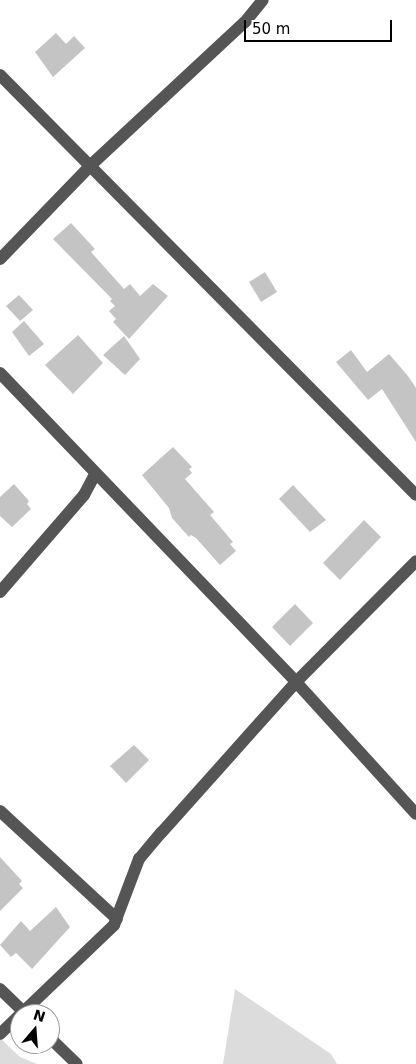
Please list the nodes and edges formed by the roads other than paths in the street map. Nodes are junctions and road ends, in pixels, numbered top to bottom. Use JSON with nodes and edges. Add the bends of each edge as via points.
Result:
{"nodes":[{"id":1,"x":263,"y":0,"type":"edge"},
{"id":2,"x":0,"y":74,"type":"edge"},
{"id":3,"x":92,"y":164,"type":"junction"},
{"id":4,"x":0,"y":259,"type":"edge"},
{"id":5,"x":0,"y":373,"type":"edge"},
{"id":6,"x":95,"y":474,"type":"junction"},
{"id":7,"x":416,"y":495,"type":"edge"},
{"id":8,"x":416,"y":561,"type":"edge"},
{"id":9,"x":0,"y":592,"type":"edge"},
{"id":10,"x":296,"y":682,"type":"junction"},
{"id":11,"x":0,"y":811,"type":"edge"},
{"id":12,"x":416,"y":814,"type":"edge"},
{"id":13,"x":116,"y":919,"type":"junction"},
{"id":14,"x":0,"y":989,"type":"edge"},
{"id":15,"x":14,"y":1004,"type":"edge"},
{"id":16,"x":33,"y":1004,"type":"edge"},
{"id":17,"x":10,"y":1025,"type":"edge"},
{"id":18,"x":0,"y":1034,"type":"edge"},
{"id":19,"x":60,"y":1048,"type":"edge"},
{"id":20,"x":77,"y":1064,"type":"edge"}],
"edges":[{"from":1,"to":3,"type":"street","via":[[245,22]]},
{"from":2,"to":3,"type":"street"},
{"from":3,"to":4,"type":"street"},
{"from":3,"to":7,"type":"street"},
{"from":5,"to":6,"type":"street"},
{"from":6,"to":9,"type":"street","via":[[84,495]]},
{"from":6,"to":10,"type":"street"},
{"from":8,"to":10,"type":"street"},
{"from":10,"to":12,"type":"street"},
{"from":10,"to":13,"type":"street","via":[[139,859]]},
{"from":11,"to":13,"type":"street"},
{"from":13,"to":16,"type":"street","via":[[114,925]]},
{"from":14,"to":15,"type":"street"},
{"from":17,"to":18,"type":"street"},
{"from":19,"to":20,"type":"street"}]}
